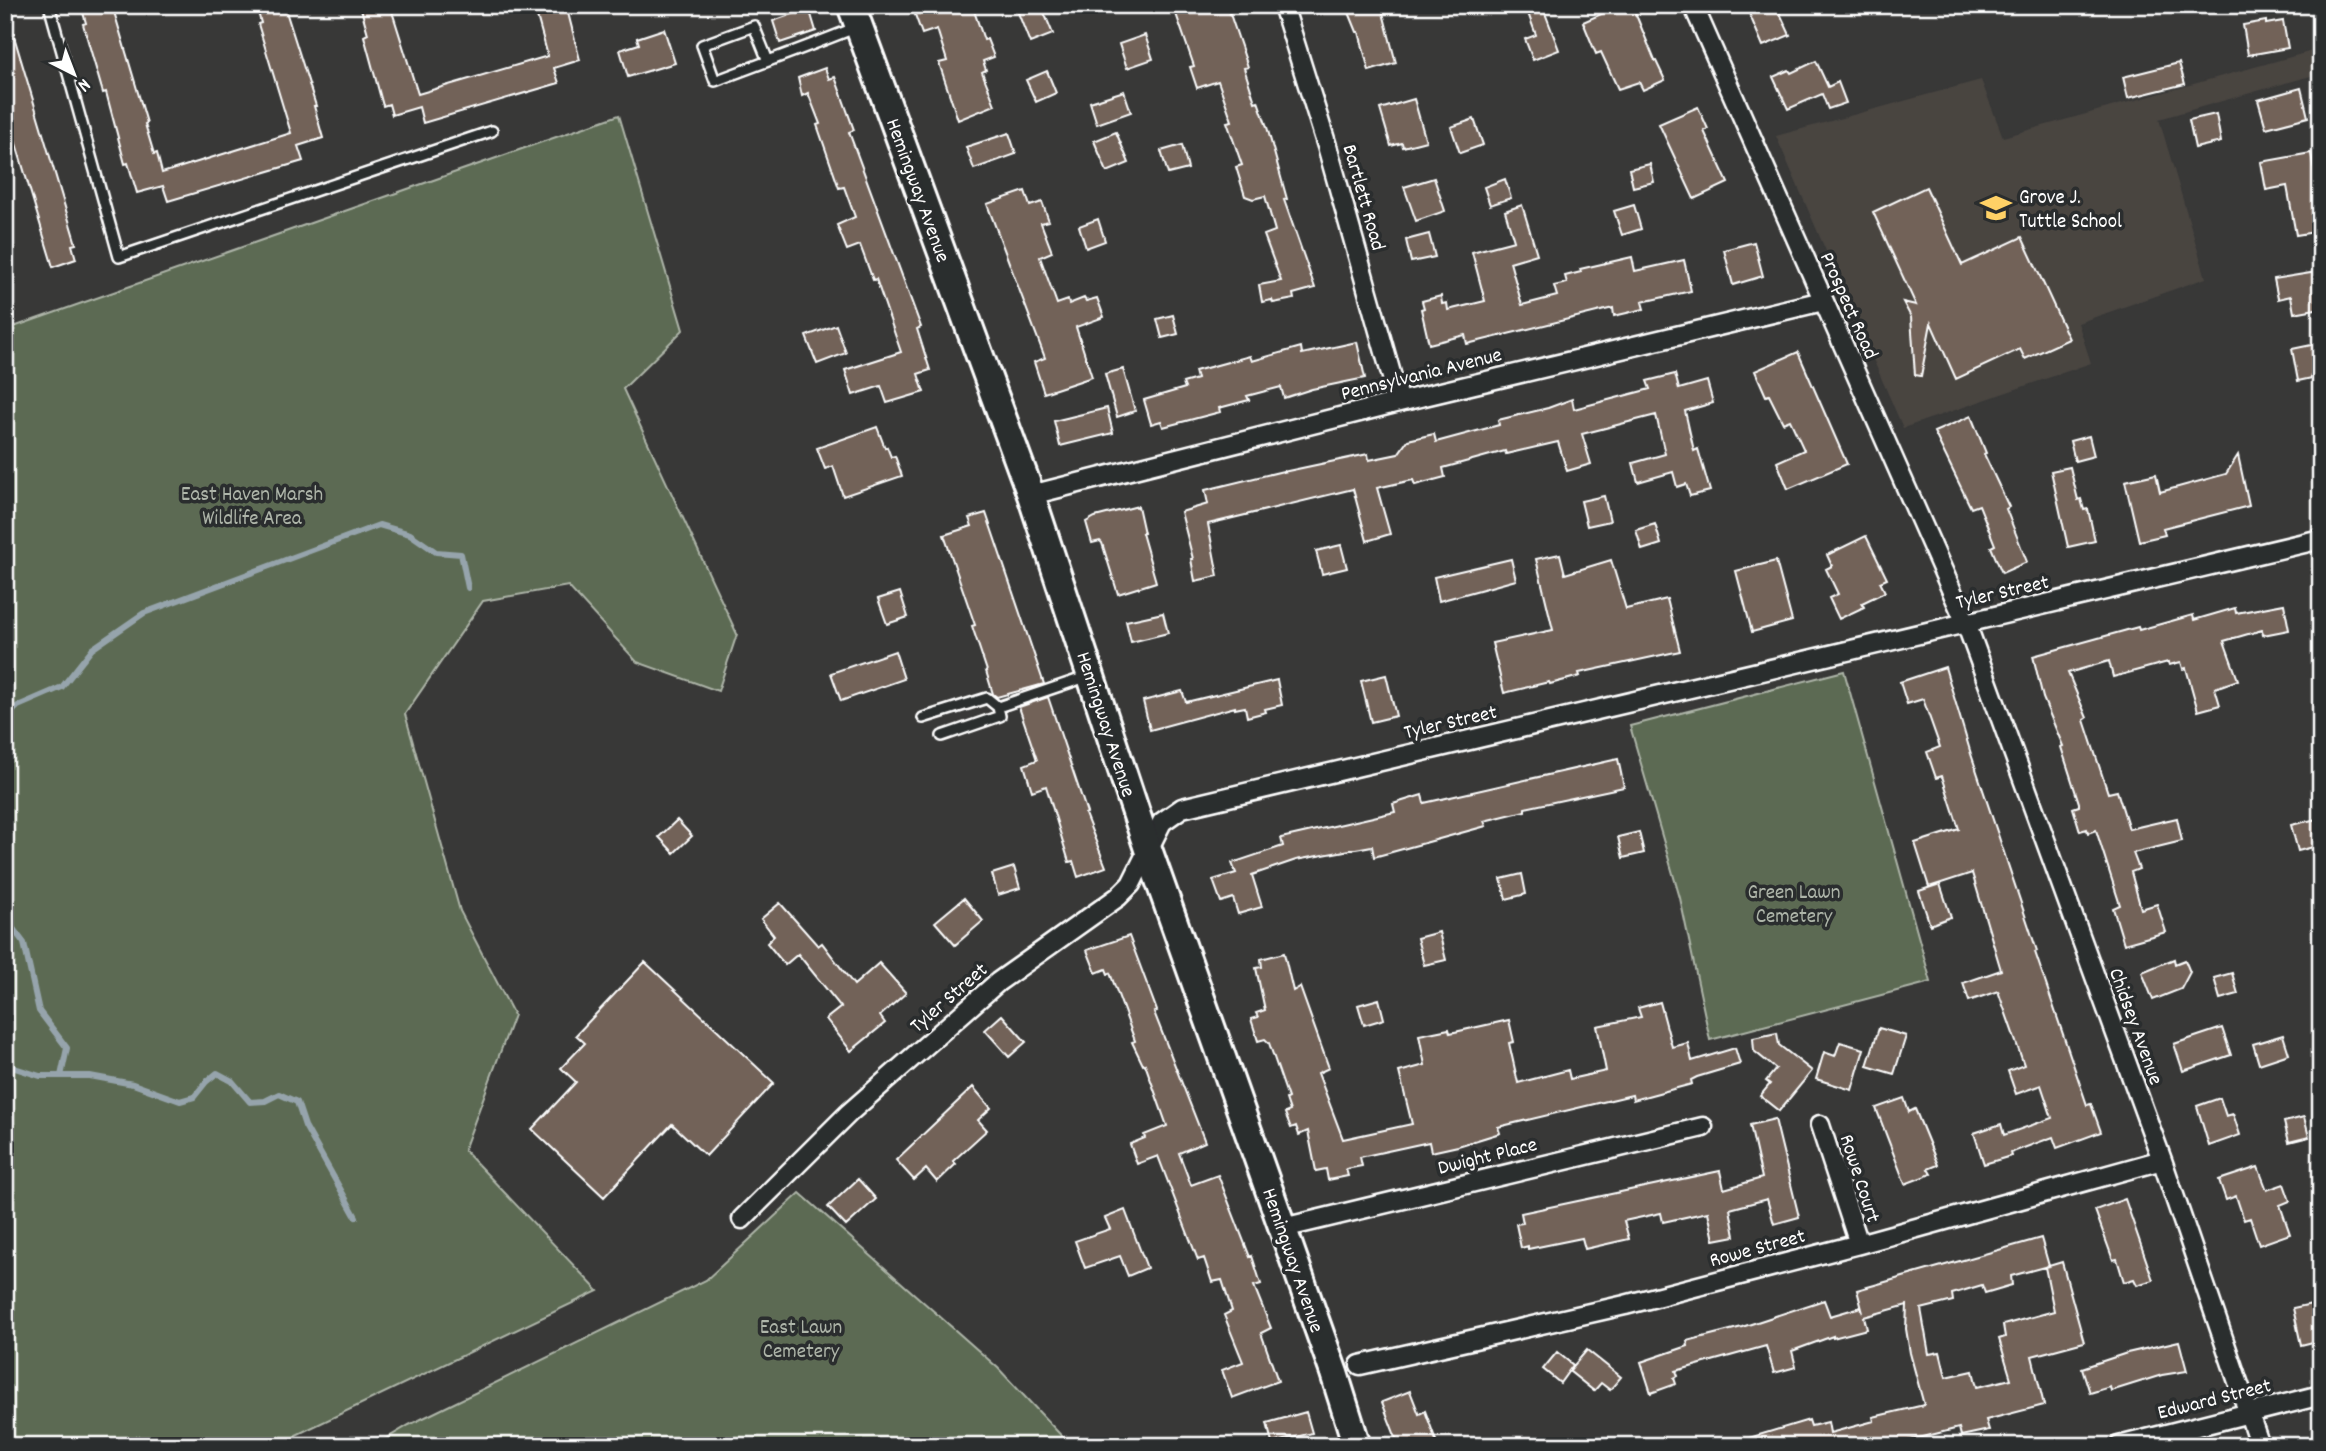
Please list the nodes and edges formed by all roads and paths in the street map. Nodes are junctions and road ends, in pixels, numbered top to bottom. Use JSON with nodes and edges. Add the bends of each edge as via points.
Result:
{"nodes":[{"id":1,"x":49,"y":5,"type":"edge"},
{"id":2,"x":1283,"y":5,"type":"edge"},
{"id":3,"x":1693,"y":5,"type":"edge"},
{"id":4,"x":855,"y":16,"type":"edge"},
{"id":5,"x":768,"y":61,"type":"junction"},
{"id":6,"x":492,"y":131,"type":"dead end"},
{"id":7,"x":1824,"y":301,"type":"junction"},
{"id":8,"x":1399,"y":402,"type":"junction"},
{"id":9,"x":1031,"y":495,"type":"junction"},
{"id":10,"x":2321,"y":539,"type":"edge"},
{"id":11,"x":1966,"y":623,"type":"junction"},
{"id":12,"x":1091,"y":676,"type":"junction"},
{"id":13,"x":998,"y":707,"type":"junction"},
{"id":14,"x":923,"y":718,"type":"dead end"},
{"id":15,"x":942,"y":736,"type":"dead end"},
{"id":16,"x":1148,"y":849,"type":"junction"},
{"id":17,"x":1820,"y":1125,"type":"dead end"},
{"id":18,"x":1703,"y":1127,"type":"dead end"},
{"id":19,"x":2162,"y":1160,"type":"junction"},
{"id":20,"x":742,"y":1219,"type":"dead end"},
{"id":21,"x":1283,"y":1228,"type":"junction"},
{"id":22,"x":1859,"y":1244,"type":"junction"},
{"id":23,"x":1360,"y":1365,"type":"dead end"},
{"id":24,"x":2321,"y":1395,"type":"edge"},
{"id":25,"x":2248,"y":1412,"type":"junction"},
{"id":26,"x":1357,"y":1446,"type":"edge"},
{"id":27,"x":2119,"y":1446,"type":"edge"},
{"id":28,"x":2260,"y":1446,"type":"edge"}],
"edges":[{"from":1,"to":6,"type":"lane","via":[[119,257]]},
{"from":2,"to":8,"type":"street","name":"Bartlett Road"},
{"from":3,"to":7,"type":"street","name":"Prospect Road"},
{"from":4,"to":5,"type":"lane"},
{"from":4,"to":9,"type":"main road","name":"Hemingway Avenue"},
{"from":5,"to":5,"type":"lane","via":[[715,81],[702,45],[754,26]]},
{"from":7,"to":8,"type":"street","name":"Pennsylvania Avenue"},
{"from":7,"to":11,"type":"street","name":"Prospect Road"},
{"from":8,"to":9,"type":"street","name":"Pennsylvania Avenue"},
{"from":9,"to":12,"type":"main road","name":"Hemingway Avenue"},
{"from":10,"to":11,"type":"street","name":"Tyler Street"},
{"from":11,"to":16,"type":"street","name":"Tyler Street","via":[[1182,808],[1162,822]]},
{"from":11,"to":19,"type":"street","name":"Chidsey Avenue"},
{"from":12,"to":13,"type":"lane"},
{"from":12,"to":16,"type":"main road","name":"Hemingway Avenue"},
{"from":13,"to":14,"type":"lane","via":[[987,698]]},
{"from":13,"to":15,"type":"lane","via":[[1000,716]]},
{"from":16,"to":20,"type":"street","name":"Tyler Street","via":[[1131,884],[1118,897],[998,982],[849,1113]]},
{"from":16,"to":21,"type":"main road","name":"Hemingway Avenue"},
{"from":17,"to":22,"type":"street","name":"Rowe Court"},
{"from":18,"to":21,"type":"street","name":"Dwight Place"},
{"from":19,"to":22,"type":"street","name":"Rowe Street"},
{"from":19,"to":25,"type":"street","name":"Chidsey Avenue"},
{"from":21,"to":26,"type":"main road","name":"Hemingway Avenue"},
{"from":22,"to":23,"type":"street","name":"Rowe Street","via":[[1625,1305]]},
{"from":24,"to":25,"type":"street","name":"Edward Street"},
{"from":25,"to":27,"type":"street","name":"Edward Street"},
{"from":25,"to":28,"type":"street","name":"Chidsey Avenue"}]}
